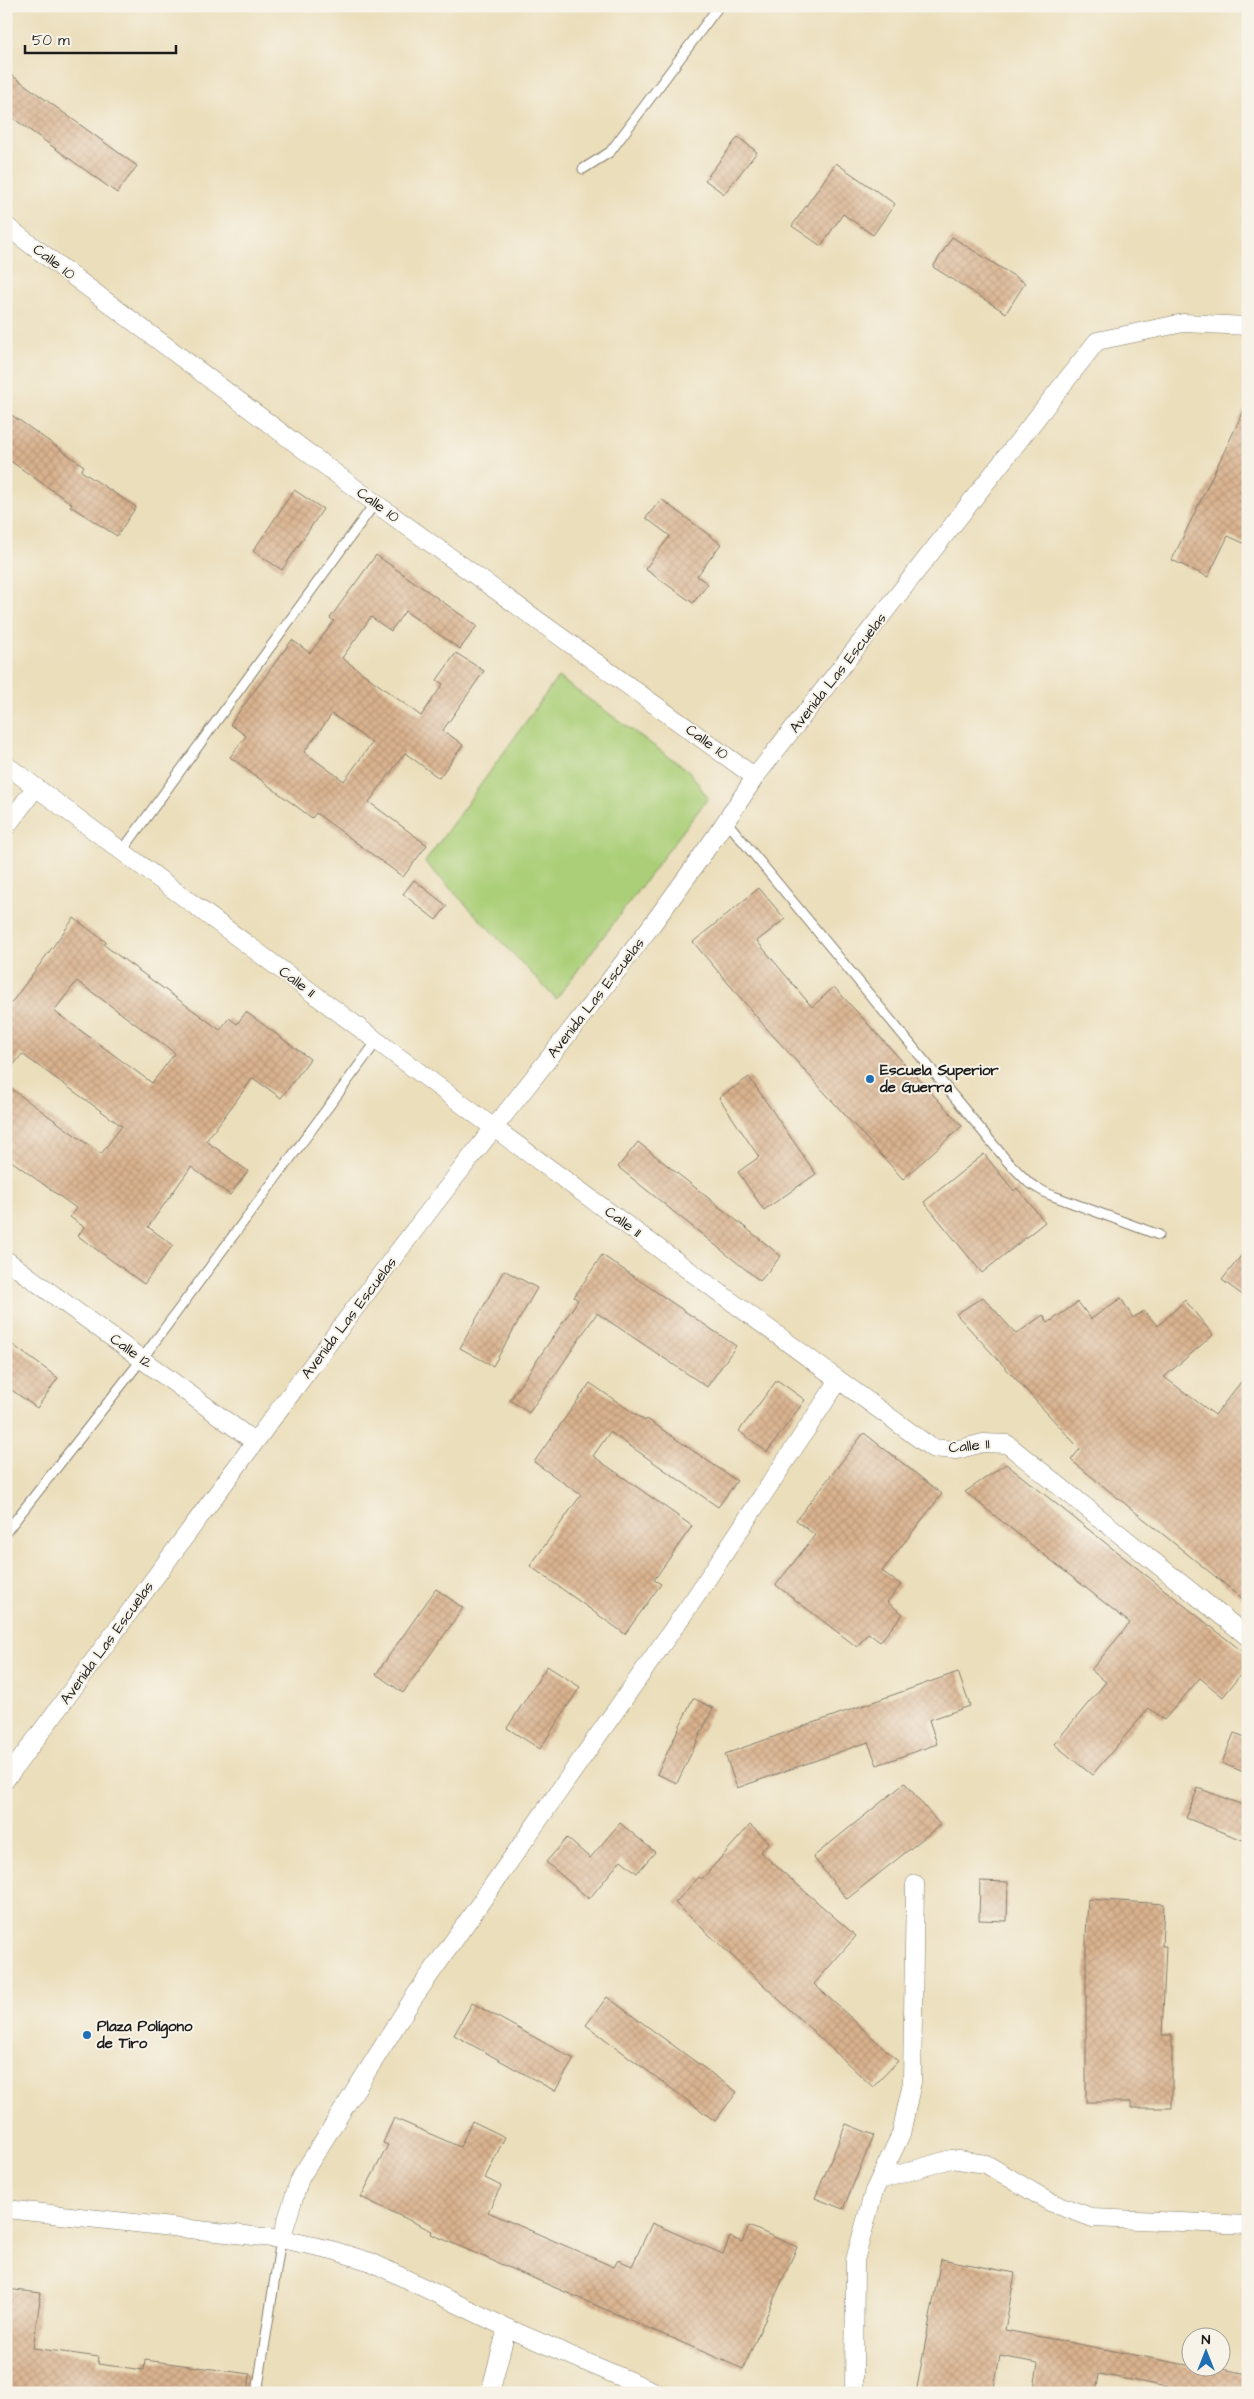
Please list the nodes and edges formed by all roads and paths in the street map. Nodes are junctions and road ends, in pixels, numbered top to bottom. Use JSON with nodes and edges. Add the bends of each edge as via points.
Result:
{"nodes":[{"id":1,"x":719,"y":6,"type":"edge"},
{"id":2,"x":583,"y":169,"type":"dead end"},
{"id":3,"x":6,"y":226,"type":"edge"},
{"id":4,"x":1248,"y":326,"type":"edge"},
{"id":5,"x":375,"y":503,"type":"junction"},
{"id":6,"x":6,"y":765,"type":"edge"},
{"id":7,"x":755,"y":777,"type":"junction"},
{"id":8,"x":36,"y":788,"type":"junction"},
{"id":9,"x":727,"y":822,"type":"junction"},
{"id":10,"x":6,"y":827,"type":"edge"},
{"id":11,"x":122,"y":851,"type":"junction"},
{"id":12,"x":377,"y":1041,"type":"junction"},
{"id":13,"x":494,"y":1128,"type":"junction"},
{"id":14,"x":1159,"y":1235,"type":"dead end"},
{"id":15,"x":6,"y":1260,"type":"edge"},
{"id":16,"x":142,"y":1359,"type":"junction"},
{"id":17,"x":839,"y":1380,"type":"junction"},
{"id":18,"x":255,"y":1442,"type":"junction"},
{"id":19,"x":6,"y":1532,"type":"edge"},
{"id":20,"x":1248,"y":1638,"type":"edge"},
{"id":21,"x":9,"y":1769,"type":"edge"},
{"id":22,"x":915,"y":1884,"type":"dead end"},
{"id":23,"x":880,"y":2180,"type":"junction"},
{"id":24,"x":6,"y":2209,"type":"edge"},
{"id":25,"x":1248,"y":2225,"type":"edge"},
{"id":26,"x":282,"y":2239,"type":"junction"},
{"id":27,"x":507,"y":2328,"type":"junction"},
{"id":28,"x":257,"y":2393,"type":"edge"},
{"id":29,"x":490,"y":2393,"type":"edge"},
{"id":30,"x":658,"y":2393,"type":"edge"},
{"id":31,"x":854,"y":2393,"type":"edge"}],
"edges":[{"from":1,"to":2,"type":"lane","via":[[610,152]]},
{"from":3,"to":5,"type":"street","name":"Calle 10"},
{"from":4,"to":7,"type":"street","name":"Avenida Las Escuelas","via":[[1183,323],[1097,341]]},
{"from":5,"to":7,"type":"street","name":"Calle 10"},
{"from":5,"to":11,"type":"lane"},
{"from":6,"to":8,"type":"street","name":"Calle 11"},
{"from":7,"to":9,"type":"street","name":"Avenida Las Escuelas"},
{"from":8,"to":10,"type":"street"},
{"from":8,"to":11,"type":"street","name":"Calle 11"},
{"from":9,"to":13,"type":"street","name":"Avenida Las Escuelas","via":[[615,975]]},
{"from":9,"to":14,"type":"lane","via":[[1007,1161],[1029,1183],[1048,1194]]},
{"from":11,"to":12,"type":"street","name":"Calle 11"},
{"from":12,"to":13,"type":"street","name":"Calle 11"},
{"from":12,"to":16,"type":"lane"},
{"from":13,"to":17,"type":"street","name":"Calle 11"},
{"from":13,"to":18,"type":"street","name":"Avenida Las Escuelas"},
{"from":15,"to":16,"type":"street","name":"Calle 12"},
{"from":16,"to":18,"type":"street","name":"Calle 12"},
{"from":16,"to":19,"type":"lane"},
{"from":17,"to":20,"type":"street","name":"Calle 11","via":[[932,1448],[956,1450],[984,1443],[1007,1444]]},
{"from":17,"to":26,"type":"street","via":[[694,1599],[412,2000],[300,2178]]},
{"from":18,"to":21,"type":"street","name":"Avenida Las Escuelas"},
{"from":22,"to":23,"type":"street","via":[[912,2082],[901,2134]]},
{"from":23,"to":25,"type":"street","via":[[951,2159],[986,2164],[1050,2202],[1092,2218]]},
{"from":23,"to":31,"type":"street","via":[[855,2260]]},
{"from":24,"to":26,"type":"street"},
{"from":26,"to":27,"type":"street","via":[[371,2262]]},
{"from":26,"to":28,"type":"lane"},
{"from":27,"to":29,"type":"street"},
{"from":27,"to":30,"type":"street"}]}
